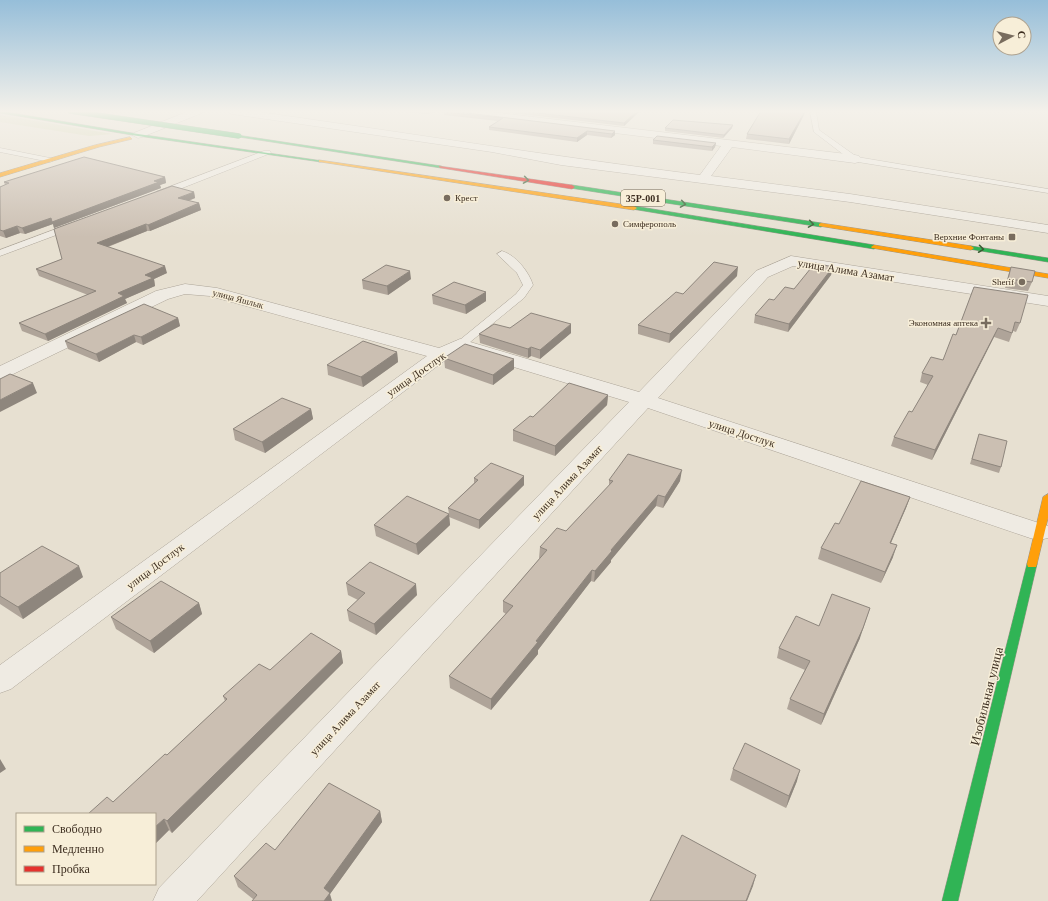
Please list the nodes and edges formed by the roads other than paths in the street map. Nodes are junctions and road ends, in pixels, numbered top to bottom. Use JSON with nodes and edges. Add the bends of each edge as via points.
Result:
{"nodes":[{"id":1,"x":15,"y":153,"type":"edge"},
{"id":2,"x":73,"y":153,"type":"edge"},
{"id":3,"x":268,"y":153,"type":"joint"},
{"id":4,"x":350,"y":153,"type":"edge"},
{"id":5,"x":408,"y":153,"type":"edge"},
{"id":6,"x":515,"y":153,"type":"edge"},
{"id":7,"x":722,"y":153,"type":"edge"},
{"id":8,"x":808,"y":153,"type":"edge"},
{"id":9,"x":847,"y":153,"type":"edge"},
{"id":10,"x":855,"y":159,"type":"junction"},
{"id":11,"x":50,"y":160,"type":"junction"},
{"id":12,"x":0,"y":175,"type":"edge"},
{"id":13,"x":703,"y":179,"type":"junction"},
{"id":14,"x":1048,"y":191,"type":"edge"},
{"id":15,"x":149,"y":198,"type":"edge"},
{"id":16,"x":724,"y":201,"type":"dead end"},
{"id":17,"x":82,"y":223,"type":"edge"},
{"id":18,"x":1048,"y":230,"type":"edge"},
{"id":19,"x":0,"y":253,"type":"edge"},
{"id":20,"x":502,"y":254,"type":"dead end"},
{"id":21,"x":1048,"y":260,"type":"edge"},
{"id":22,"x":1048,"y":277,"type":"edge"},
{"id":23,"x":1048,"y":301,"type":"edge"},
{"id":24,"x":450,"y":350,"type":"junction"},
{"id":25,"x":0,"y":373,"type":"edge"},
{"id":26,"x":644,"y":400,"type":"junction"},
{"id":27,"x":1048,"y":497,"type":"edge"},
{"id":28,"x":1044,"y":533,"type":"edge"},
{"id":29,"x":0,"y":681,"type":"edge"},
{"id":30,"x":172,"y":901,"type":"edge"},
{"id":31,"x":950,"y":901,"type":"edge"}],
"edges":[{"from":1,"to":11,"type":"lane"},
{"from":2,"to":11,"type":"main road"},
{"from":3,"to":15,"type":"lane"},
{"from":3,"to":22,"type":"main road","via":[[654,210]]},
{"from":4,"to":21,"type":"main road","number":"35Р-001","one_way":true,"bridge":true},
{"from":5,"to":16,"type":"main road","number":"35Р-001"},
{"from":6,"to":13,"type":"street"},
{"from":7,"to":13,"type":"street"},
{"from":8,"to":10,"type":"street"},
{"from":9,"to":10,"type":"lane"},
{"from":10,"to":14,"type":"lane"},
{"from":11,"to":12,"type":"main road"},
{"from":13,"to":18,"type":"street","via":[[858,199]]},
{"from":17,"to":19,"type":"lane"},
{"from":20,"to":24,"type":"lane","via":[[520,268],[526,276],[528,285],[520,296]]},
{"from":23,"to":26,"type":"street","name":"улица Алима Азамат","via":[[791,261],[762,274]]},
{"from":24,"to":25,"type":"street","name":"улица Яшлык","via":[[211,291],[185,289],[162,295]]},
{"from":24,"to":26,"type":"street","name":"улица Достлук"},
{"from":24,"to":29,"type":"street","name":"улица Достлук"},
{"from":26,"to":28,"type":"street","name":"улица Достлук"},
{"from":26,"to":30,"type":"street","name":"улица Алима Азамат"},
{"from":27,"to":28,"type":"main road","name":"Изобильная улица"},
{"from":28,"to":31,"type":"main road","name":"Изобильная улица"}]}
